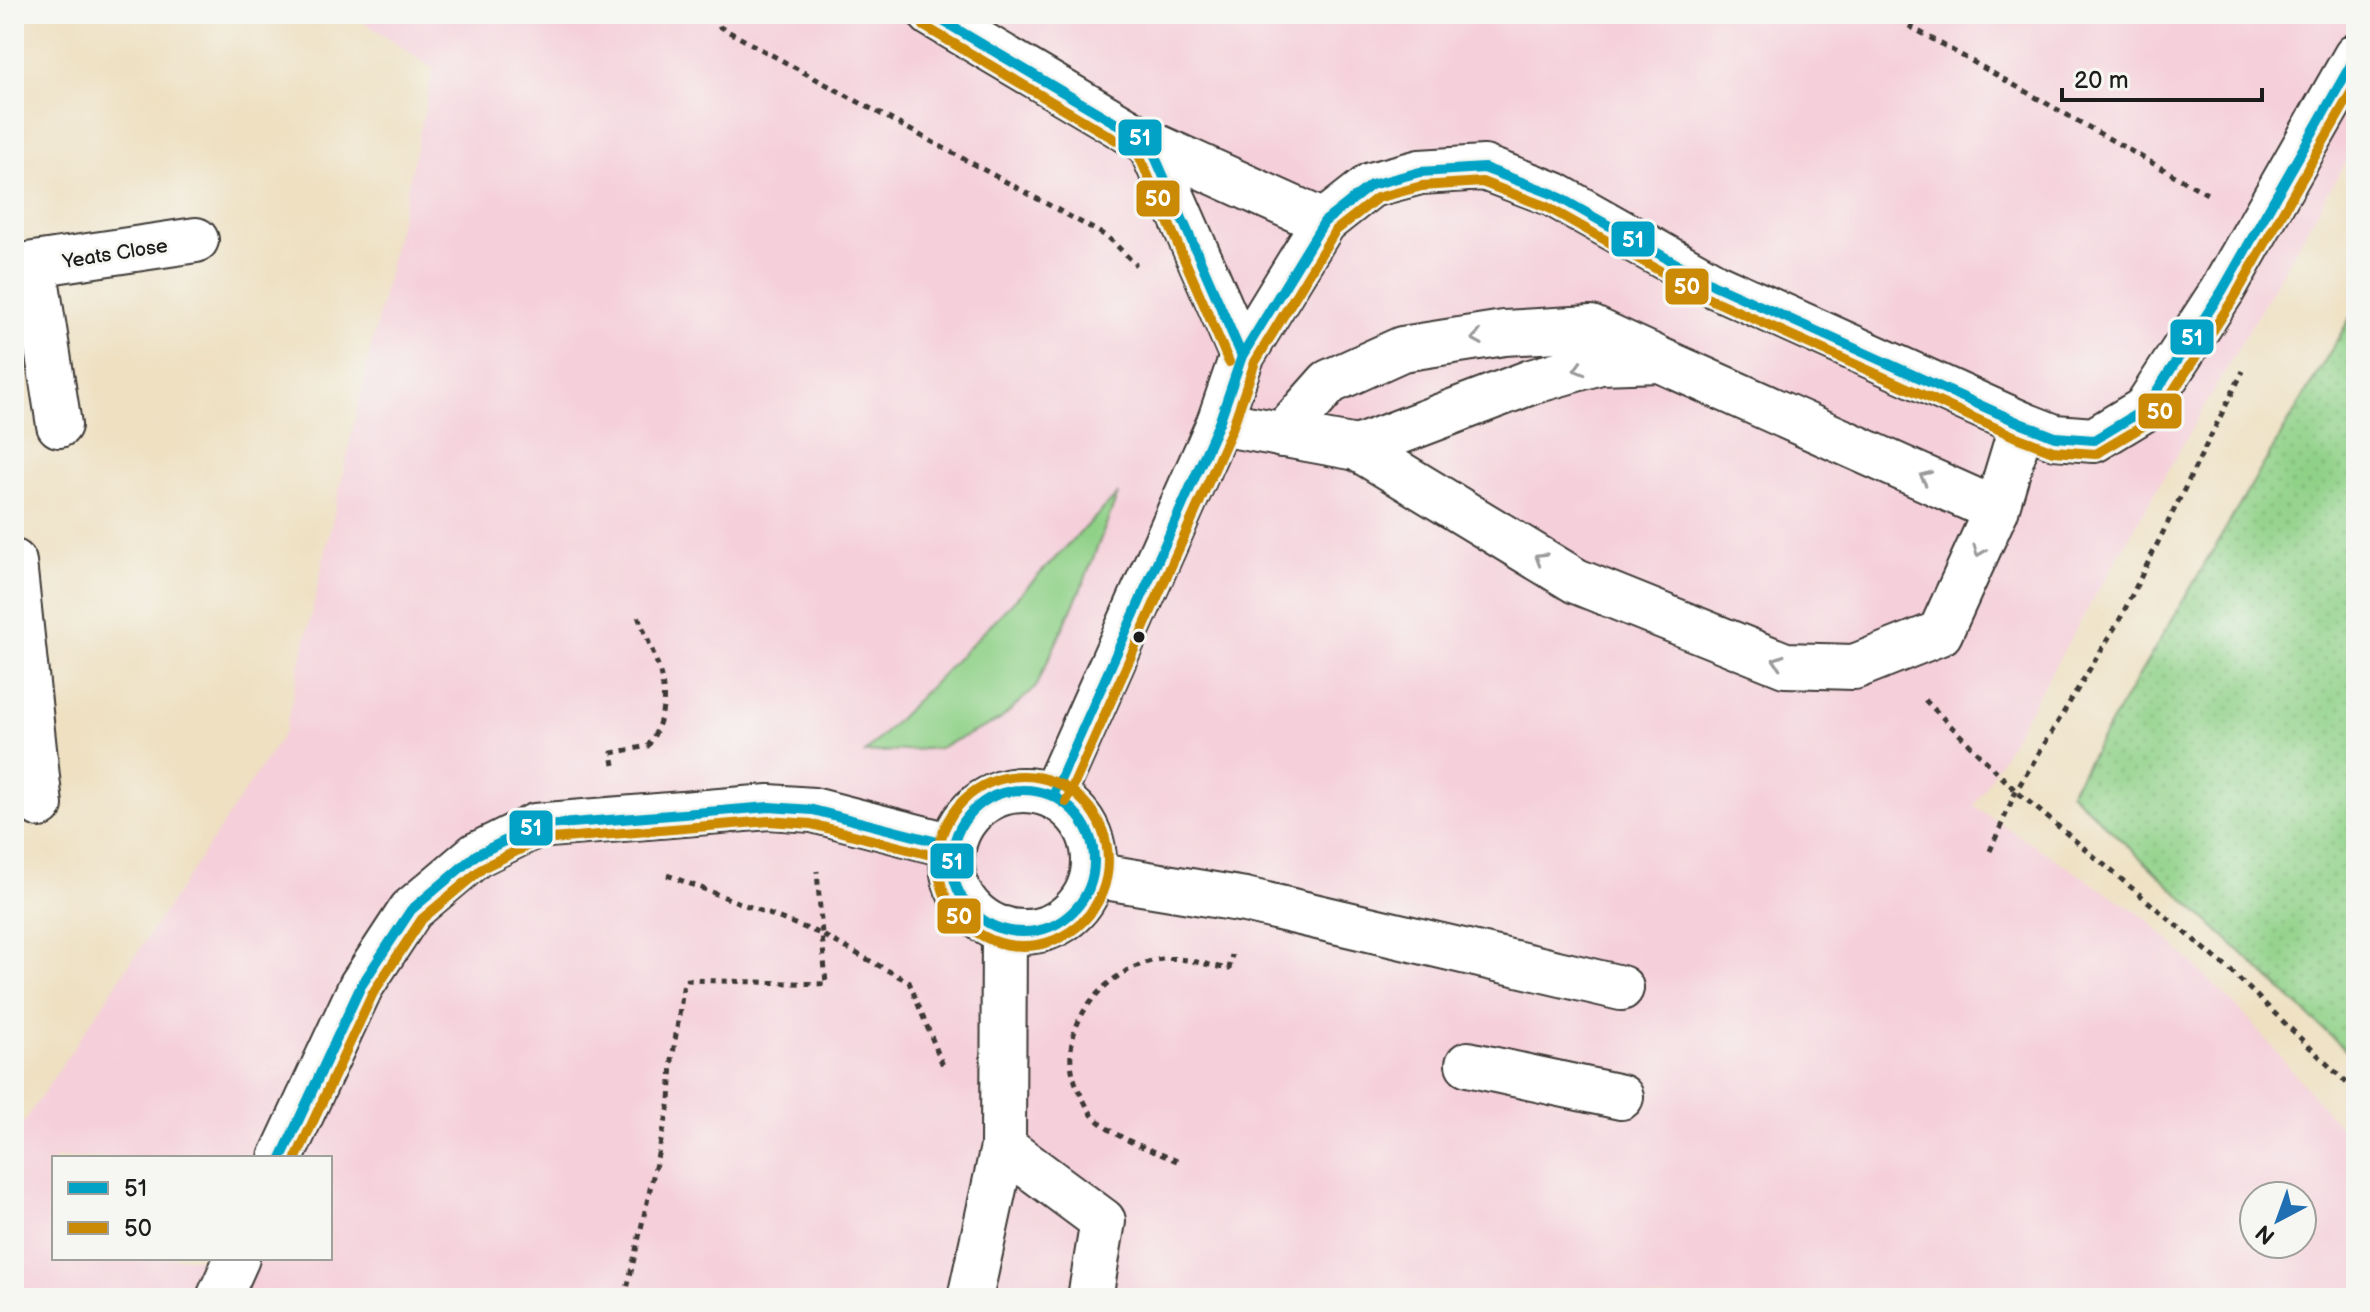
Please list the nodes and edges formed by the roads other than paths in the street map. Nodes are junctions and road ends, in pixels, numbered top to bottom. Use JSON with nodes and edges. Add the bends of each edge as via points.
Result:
{"nodes":[{"id":1,"x":931,"y":14,"type":"edge"},
{"id":2,"x":2356,"y":56,"type":"edge"},
{"id":3,"x":1149,"y":143,"type":"junction"},
{"id":4,"x":1324,"y":222,"type":"junction"},
{"id":5,"x":196,"y":240,"type":"dead end"},
{"id":6,"x":24,"y":266,"type":"edge"},
{"id":7,"x":1242,"y":356,"type":"junction"},
{"id":8,"x":1660,"y":360,"type":"junction"},
{"id":9,"x":1219,"y":423,"type":"junction"},
{"id":10,"x":2022,"y":424,"type":"junction"},
{"id":11,"x":59,"y":425,"type":"dead end"},
{"id":12,"x":1282,"y":435,"type":"junction"},
{"id":13,"x":1357,"y":448,"type":"junction"},
{"id":14,"x":1996,"y":510,"type":"junction"},
{"id":15,"x":14,"y":562,"type":"edge"},
{"id":16,"x":1053,"y":796,"type":"junction"},
{"id":17,"x":40,"y":805,"type":"dead end"},
{"id":18,"x":953,"y":846,"type":"junction"},
{"id":19,"x":1093,"y":875,"type":"junction"},
{"id":20,"x":1004,"y":929,"type":"junction"},
{"id":21,"x":1621,"y":988,"type":"dead end"},
{"id":22,"x":1468,"y":1064,"type":"dead end"},
{"id":23,"x":1621,"y":1097,"type":"dead end"},
{"id":24,"x":1002,"y":1132,"type":"junction"},
{"id":25,"x":282,"y":1156,"type":"edge"},
{"id":26,"x":236,"y":1260,"type":"edge"},
{"id":27,"x":219,"y":1298,"type":"edge"},
{"id":28,"x":970,"y":1298,"type":"edge"},
{"id":29,"x":1090,"y":1298,"type":"edge"}],
"edges":[{"from":1,"to":3,"type":"street"},
{"from":2,"to":10,"type":"street","via":[[2222,291],[2145,409],[2094,440],[2055,437]]},
{"from":3,"to":4,"type":"street"},
{"from":3,"to":7,"type":"street"},
{"from":4,"to":7,"type":"street"},
{"from":4,"to":10,"type":"street","via":[[1371,185],[1420,172],[1484,168],[1553,194],[1714,285]]},
{"from":5,"to":6,"type":"street","name":"Yeats Close"},
{"from":6,"to":11,"type":"street","name":"Yeats Close"},
{"from":7,"to":9,"type":"street"},
{"from":8,"to":12,"type":"street","one_way":true,"via":[[1591,328],[1504,333],[1402,349],[1329,382]]},
{"from":8,"to":13,"type":"street","one_way":true,"via":[[1600,362],[1531,382]]},
{"from":14,"to":8,"type":"street","one_way":true},
{"from":9,"to":12,"type":"street"},
{"from":9,"to":16,"type":"street"},
{"from":10,"to":14,"type":"street"},
{"from":12,"to":13,"type":"street"},
{"from":14,"to":13,"type":"street","one_way":true,"via":[[1940,633],[1854,667],[1785,665],[1576,581]]},
{"from":15,"to":17,"type":"street"},
{"from":16,"to":18,"type":"street","via":[[1033,790],[991,796],[961,826]]},
{"from":16,"to":19,"type":"street","via":[[1086,829]]},
{"from":18,"to":20,"type":"street","via":[[951,867],[968,907]]},
{"from":18,"to":25,"type":"street","via":[[813,810],[769,807],[535,826],[476,855],[411,910],[361,986]]},
{"from":19,"to":20,"type":"street","via":[[1085,897],[1070,915],[1027,932]]},
{"from":19,"to":21,"type":"street","via":[[1245,900]]},
{"from":20,"to":24,"type":"street"},
{"from":22,"to":23,"type":"street"},
{"from":24,"to":28,"type":"street"},
{"from":24,"to":29,"type":"street","via":[[1103,1221]]},
{"from":26,"to":27,"type":"street"}]}
